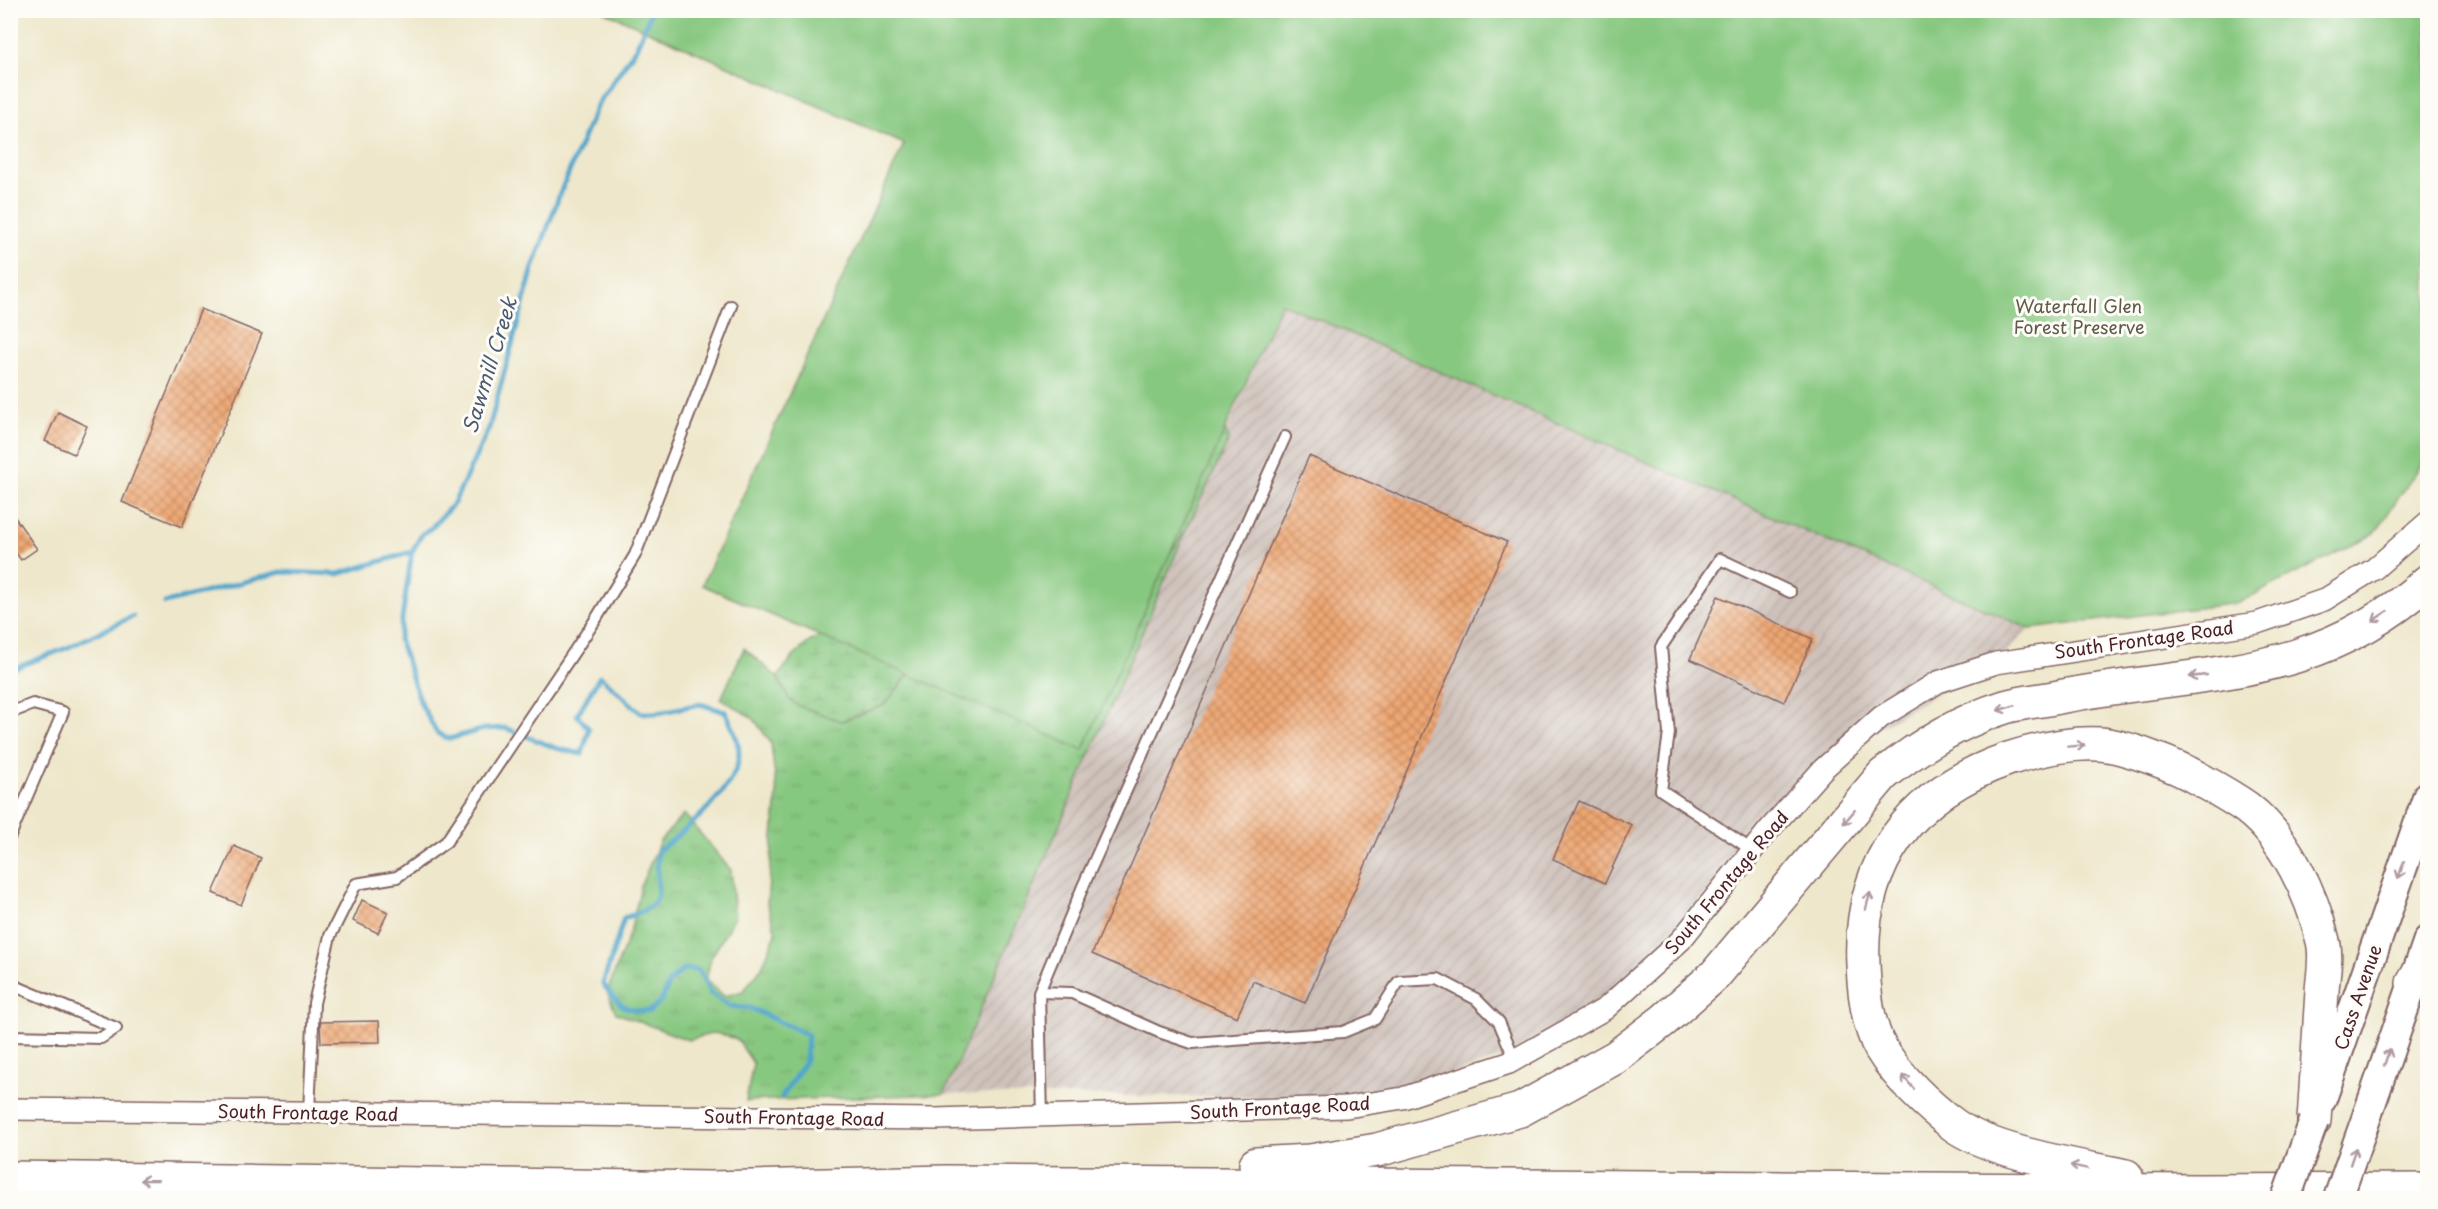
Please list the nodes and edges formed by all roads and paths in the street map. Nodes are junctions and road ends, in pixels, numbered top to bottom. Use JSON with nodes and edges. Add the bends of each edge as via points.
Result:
{"nodes":[{"id":1,"x":731,"y":306,"type":"dead end"},
{"id":2,"x":1284,"y":437,"type":"dead end"},
{"id":3,"x":2427,"y":522,"type":"edge"},
{"id":4,"x":2427,"y":581,"type":"edge"},
{"id":5,"x":1790,"y":592,"type":"dead end"},
{"id":6,"x":10,"y":716,"type":"edge"},
{"id":7,"x":2427,"y":795,"type":"edge"},
{"id":8,"x":10,"y":836,"type":"edge"},
{"id":9,"x":1752,"y":850,"type":"junction"},
{"id":10,"x":2427,"y":940,"type":"edge"},
{"id":11,"x":2420,"y":970,"type":"edge"},
{"id":12,"x":10,"y":984,"type":"edge"},
{"id":13,"x":1039,"y":992,"type":"junction"},
{"id":14,"x":10,"y":1036,"type":"edge"},
{"id":15,"x":1515,"y":1060,"type":"junction"},
{"id":16,"x":10,"y":1109,"type":"edge"},
{"id":17,"x":309,"y":1112,"type":"junction"},
{"id":18,"x":1042,"y":1117,"type":"junction"},
{"id":19,"x":2314,"y":1121,"type":"junction"},
{"id":20,"x":10,"y":1178,"type":"edge"},
{"id":21,"x":945,"y":1182,"type":"junction"},
{"id":22,"x":2427,"y":1190,"type":"edge"},
{"id":23,"x":2198,"y":1191,"type":"junction"},
{"id":24,"x":2286,"y":1198,"type":"edge"},
{"id":25,"x":2338,"y":1198,"type":"edge"}],
"edges":[{"from":1,"to":17,"type":"lane","via":[[635,555],[596,620],[446,842],[397,877],[356,884],[330,936],[314,1003]]},
{"from":2,"to":13,"type":"lane"},
{"from":3,"to":9,"type":"street","name":"South Frontage Road","via":[[2374,569],[2324,600],[2257,623],[2007,660],[1938,682],[1881,717],[1831,761]]},
{"from":4,"to":21,"type":"highway","one_way":true,"via":[[2345,640],[2295,659],[2245,671],[2089,691],[2006,707],[1940,735],[1883,775],[1746,940],[1698,990],[1616,1057],[1520,1110],[1377,1150],[1310,1161]]},
{"from":5,"to":9,"type":"lane","via":[[1720,559],[1661,647],[1669,733],[1662,790]]},
{"from":6,"to":8,"type":"lane","via":[[33,704],[63,712]]},
{"from":7,"to":19,"type":"main road","name":"Cass Avenue","one_way":true},
{"from":9,"to":15,"type":"street","name":"South Frontage Road","via":[[1680,940],[1605,1009]]},
{"from":10,"to":11,"type":"main road"},
{"from":25,"to":11,"type":"main road","one_way":true,"bridge":true},
{"from":12,"to":14,"type":"lane","via":[[116,1028],[101,1038]]},
{"from":13,"to":15,"type":"lane","via":[[1071,993],[1192,1043],[1343,1032],[1375,1019],[1398,981],[1438,979],[1476,999],[1499,1022]]},
{"from":13,"to":18,"type":"lane"},
{"from":15,"to":18,"type":"street","name":"South Frontage Road","via":[[1403,1098],[1347,1107]]},
{"from":16,"to":17,"type":"street","name":"South Frontage Road"},
{"from":17,"to":18,"type":"street","name":"South Frontage Road"},
{"from":23,"to":19,"type":"highway","one_way":true,"via":[[2037,1158],[1956,1126],[1920,1095],[1880,1047],[1869,1016],[1862,952],[1863,919],[1875,875],[1899,832],[1925,804],[1957,781],[2032,751],[2101,744],[2186,771],[2249,810],[2279,842],[2300,880],[2324,945]]},
{"from":19,"to":24,"type":"main road","name":"Cass Avenue","bridge":true},
{"from":21,"to":20,"type":"highway","one_way":true,"via":[[711,1188]]},
{"from":21,"to":23,"type":"highway"},
{"from":22,"to":23,"type":"highway"}]}
